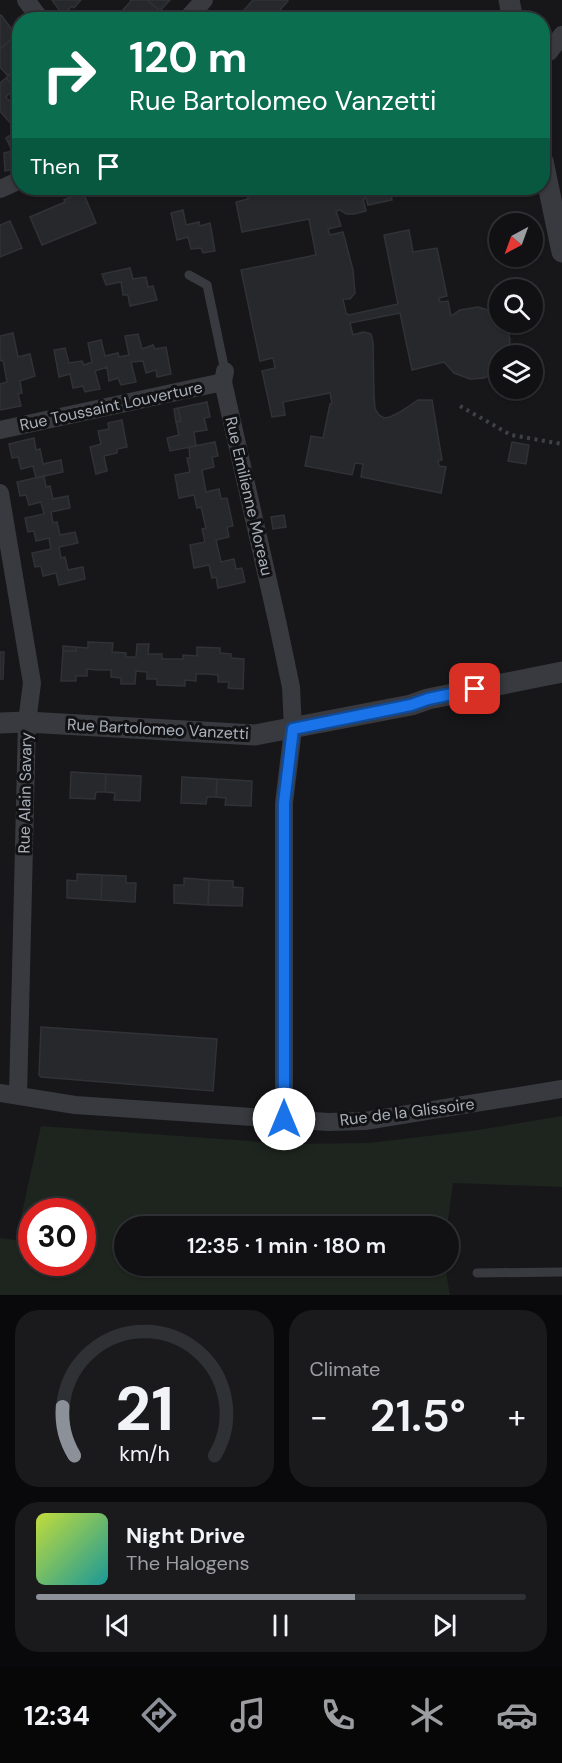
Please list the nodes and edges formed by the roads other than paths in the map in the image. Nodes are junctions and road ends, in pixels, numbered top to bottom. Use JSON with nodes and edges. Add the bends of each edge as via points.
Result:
{"nodes":[{"id":1,"x":204,"y":0,"type":"edge"},
{"id":2,"x":193,"y":12,"type":"edge"},
{"id":3,"x":562,"y":35,"type":"edge"},
{"id":4,"x":550,"y":51,"type":"edge"},
{"id":5,"x":550,"y":195,"type":"edge"},
{"id":6,"x":562,"y":252,"type":"edge"},
{"id":7,"x":189,"y":275,"type":"dead end"},
{"id":8,"x":224,"y":377,"type":"junction"},
{"id":9,"x":0,"y":430,"type":"edge"},
{"id":10,"x":1,"y":501,"type":"edge"},
{"id":11,"x":562,"y":672,"type":"edge"},
{"id":12,"x":27,"y":722,"type":"junction"},
{"id":13,"x":0,"y":723,"type":"edge"},
{"id":14,"x":293,"y":729,"type":"junction"},
{"id":15,"x":562,"y":1089,"type":"edge"},
{"id":16,"x":0,"y":1093,"type":"edge"},
{"id":17,"x":18,"y":1096,"type":"junction"},
{"id":18,"x":284,"y":1119,"type":"junction"},
{"id":19,"x":562,"y":1272,"type":"edge"},
{"id":20,"x":477,"y":1273,"type":"dead end"}],
"edges":[{"from":1,"to":2,"type":"street"},
{"from":3,"to":4,"type":"street"},
{"from":5,"to":6,"type":"street"},
{"from":7,"to":8,"type":"lane","name":"Rue Emilienne Moreau","via":[[207,285]]},
{"from":8,"to":9,"type":"street","name":"Rue Toussaint Louverture"},
{"from":8,"to":14,"type":"street","name":"Rue Emilienne Moreau","via":[[291,687]]},
{"from":10,"to":12,"type":"street","name":"Rue Alain Savary","via":[[32,683]]},
{"from":11,"to":14,"type":"street","name":"Rue Bartolomeo Vanzetti"},
{"from":12,"to":13,"type":"street","name":"Rue Bartolomeo Vanzetti"},
{"from":12,"to":14,"type":"street","name":"Rue Bartolomeo Vanzetti","via":[[255,735]]},
{"from":12,"to":17,"type":"street","name":"Rue Alain Savary"},
{"from":14,"to":18,"type":"street","name":"Rue Emilienne Moreau","via":[[284,803]]},
{"from":15,"to":18,"type":"street","name":"Rue de la Glissoire","via":[[364,1121]]},
{"from":16,"to":17,"type":"street","name":"Rue de la Glissoire"},
{"from":17,"to":18,"type":"street","name":"Rue de la Glissoire","via":[[75,1105]]},
{"from":19,"to":20,"type":"lane"}]}
